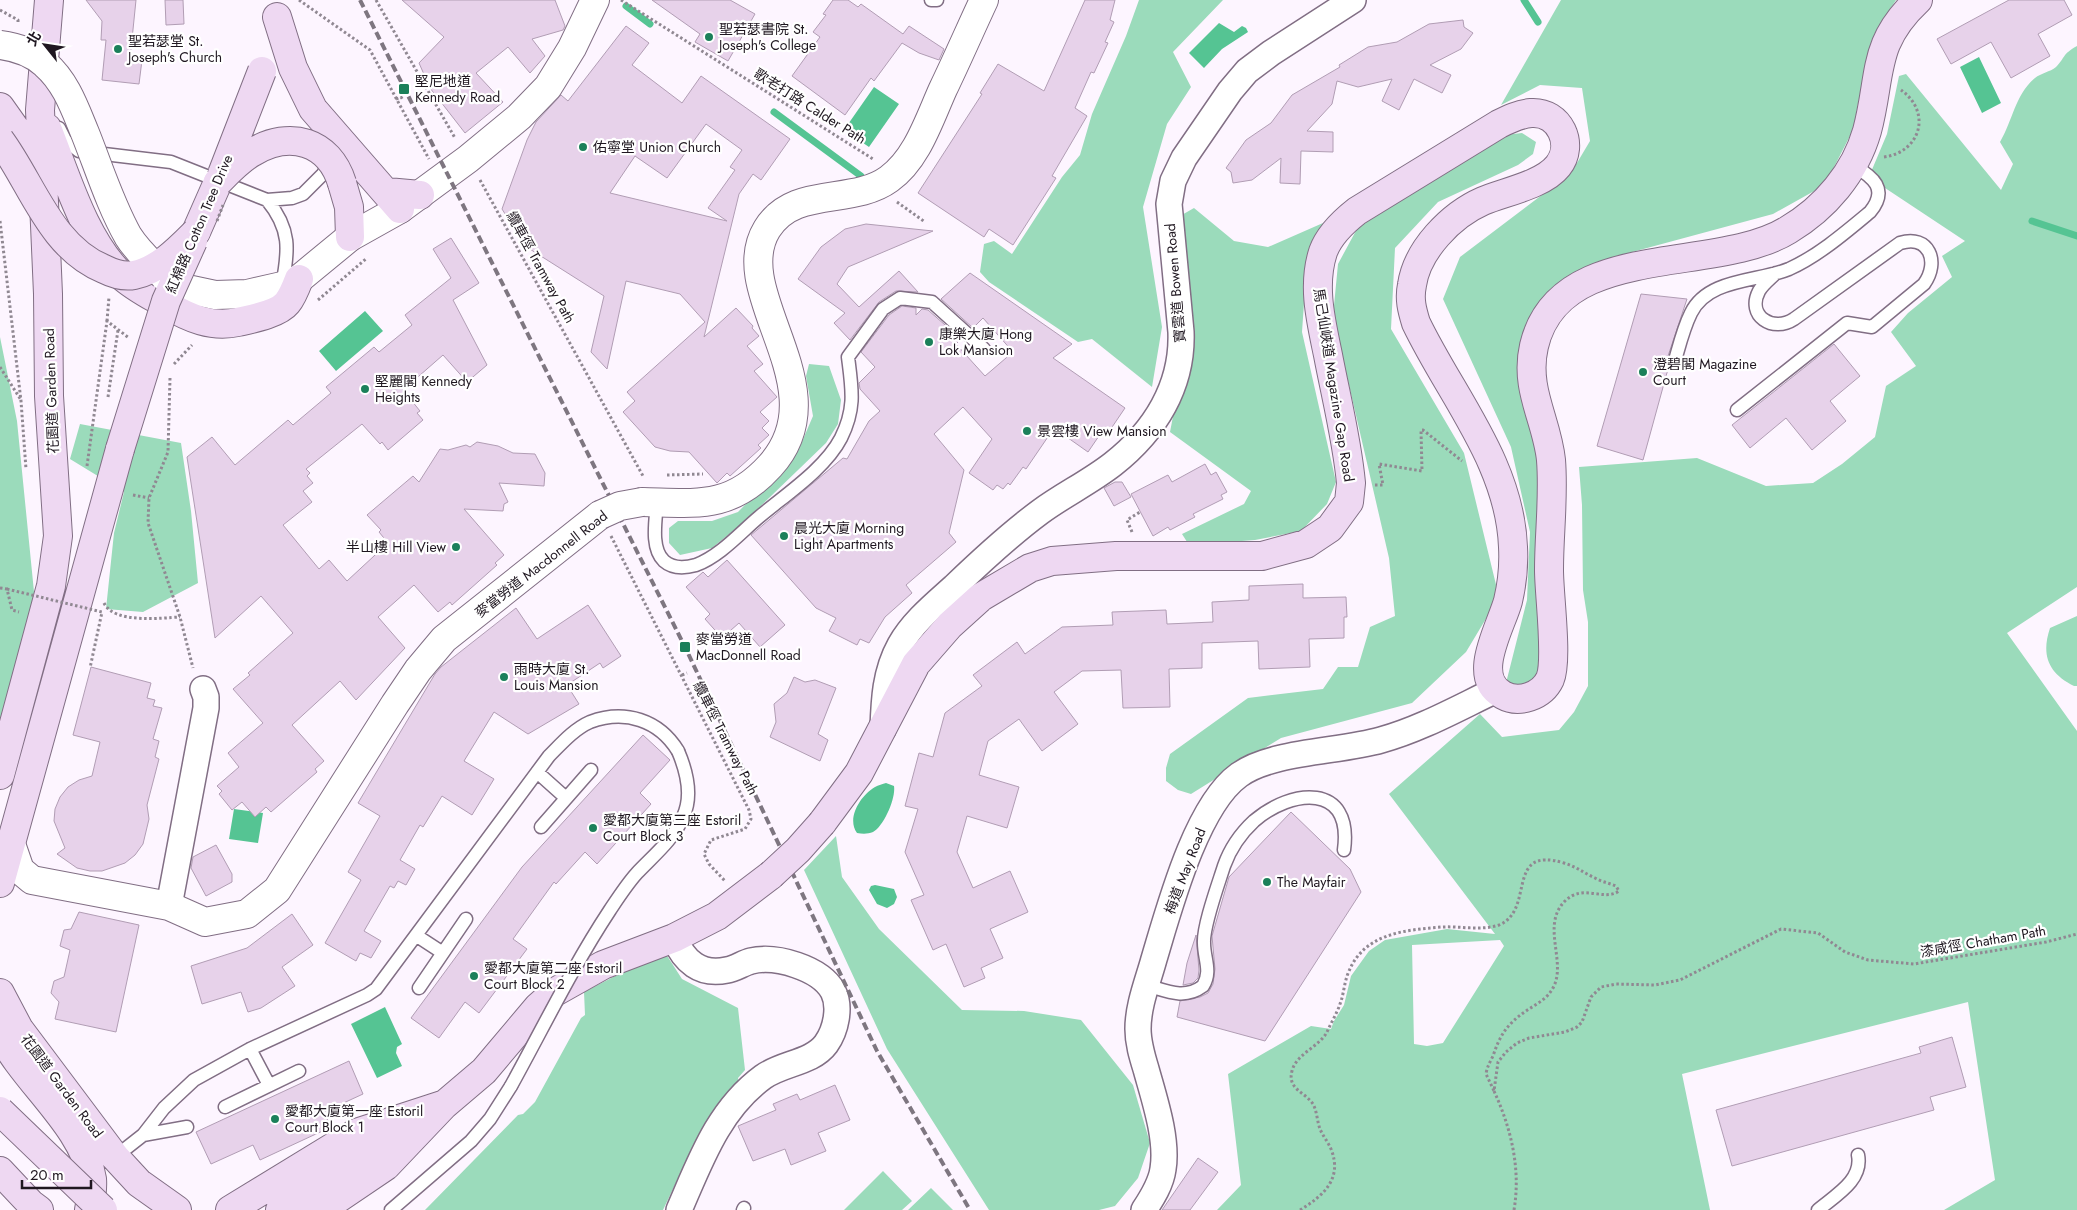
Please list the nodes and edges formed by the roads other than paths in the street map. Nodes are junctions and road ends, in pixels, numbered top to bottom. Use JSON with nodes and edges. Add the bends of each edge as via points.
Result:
{"nodes":[{"id":1,"x":49,"y":0,"type":"edge"},
{"id":2,"x":595,"y":0,"type":"edge"},
{"id":3,"x":931,"y":0,"type":"edge"},
{"id":4,"x":937,"y":0,"type":"edge"},
{"id":5,"x":984,"y":0,"type":"edge"},
{"id":6,"x":1353,"y":0,"type":"edge"},
{"id":7,"x":1918,"y":0,"type":"edge"},
{"id":8,"x":277,"y":8,"type":"edge"},
{"id":9,"x":0,"y":44,"type":"edge"},
{"id":10,"x":40,"y":100,"type":"junction"},
{"id":11,"x":0,"y":107,"type":"edge"},
{"id":12,"x":338,"y":137,"type":"junction"},
{"id":13,"x":0,"y":140,"type":"edge"},
{"id":14,"x":1853,"y":165,"type":"junction"},
{"id":15,"x":222,"y":191,"type":"junction"},
{"id":16,"x":42,"y":195,"type":"junction"},
{"id":17,"x":402,"y":198,"type":"junction"},
{"id":18,"x":267,"y":200,"type":"junction"},
{"id":19,"x":206,"y":228,"type":"junction"},
{"id":20,"x":350,"y":237,"type":"junction"},
{"id":21,"x":1776,"y":273,"type":"junction"},
{"id":22,"x":291,"y":283,"type":"junction"},
{"id":23,"x":984,"y":349,"type":"dead end"},
{"id":24,"x":1674,"y":364,"type":"dead end"},
{"id":25,"x":1737,"y":410,"type":"dead end"},
{"id":26,"x":650,"y":502,"type":"junction"},
{"id":27,"x":199,"y":680,"type":"road end"},
{"id":28,"x":1496,"y":690,"type":"junction"},
{"id":29,"x":883,"y":729,"type":"junction"},
{"id":30,"x":591,"y":770,"type":"dead end"},
{"id":31,"x":537,"y":772,"type":"junction"},
{"id":32,"x":0,"y":775,"type":"edge"},
{"id":33,"x":566,"y":798,"type":"junction"},
{"id":34,"x":541,"y":827,"type":"dead end"},
{"id":35,"x":10,"y":841,"type":"junction"},
{"id":36,"x":1344,"y":850,"type":"dead end"},
{"id":37,"x":0,"y":883,"type":"edge"},
{"id":38,"x":170,"y":906,"type":"junction"},
{"id":39,"x":466,"y":919,"type":"dead end"},
{"id":40,"x":417,"y":936,"type":"junction"},
{"id":41,"x":674,"y":938,"type":"junction"},
{"id":42,"x":443,"y":953,"type":"junction"},
{"id":43,"x":1146,"y":985,"type":"junction"},
{"id":44,"x":419,"y":988,"type":"dead end"},
{"id":45,"x":0,"y":993,"type":"edge"},
{"id":46,"x":0,"y":1033,"type":"edge"},
{"id":47,"x":250,"y":1049,"type":"junction"},
{"id":48,"x":299,"y":1071,"type":"dead end"},
{"id":49,"x":269,"y":1085,"type":"junction"},
{"id":50,"x":444,"y":1105,"type":"junction"},
{"id":51,"x":225,"y":1107,"type":"dead end"},
{"id":52,"x":0,"y":1111,"type":"edge"},
{"id":53,"x":187,"y":1127,"type":"dead end"},
{"id":54,"x":143,"y":1135,"type":"junction"},
{"id":55,"x":1858,"y":1155,"type":"dead end"},
{"id":56,"x":115,"y":1157,"type":"junction"},
{"id":57,"x":0,"y":1171,"type":"edge"},
{"id":58,"x":0,"y":1182,"type":"edge"},
{"id":59,"x":91,"y":1201,"type":"edge"},
{"id":60,"x":313,"y":1202,"type":"edge"},
{"id":61,"x":229,"y":1207,"type":"edge"},
{"id":62,"x":181,"y":1208,"type":"edge"},
{"id":63,"x":15,"y":1210,"type":"edge"},
{"id":64,"x":39,"y":1210,"type":"edge"},
{"id":65,"x":280,"y":1210,"type":"edge"},
{"id":66,"x":391,"y":1210,"type":"edge"},
{"id":67,"x":678,"y":1210,"type":"edge"},
{"id":68,"x":1144,"y":1210,"type":"edge"},
{"id":69,"x":1818,"y":1210,"type":"edge"}],
"edges":[{"from":1,"to":10,"type":"main road","name":"花園道 Garden Road"},
{"from":2,"to":17,"type":"street","via":[[572,48],[548,87],[519,117],[468,159]]},
{"from":3,"to":4,"type":"lane"},
{"from":5,"to":26,"type":"street","name":"麥當勞道 Macdonnell Road","via":[[920,140],[904,165],[888,180],[863,192],[813,199],[790,207],[779,214],[766,230],[758,252],[758,265],[790,376],[794,406],[790,431],[782,450],[755,481],[732,495],[708,503]]},
{"from":6,"to":29,"type":"street","name":"寶雲道 Bowen Road","via":[[1247,71],[1192,144],[1178,170],[1168,204],[1181,353],[1174,386],[1158,416],[1113,464],[1032,518],[914,624],[899,646],[890,668],[884,690]]},
{"from":7,"to":14,"type":"main road","via":[[1900,19],[1885,44],[1867,130]]},
{"from":8,"to":12,"type":"main road","via":[[293,68],[313,109]]},
{"from":8,"to":15,"type":"main road","name":"紅棉路 Cotton Tree Drive","bridge":true,"via":[[262,71]]},
{"from":9,"to":22,"type":"street","bridge":true,"via":[[31,54],[56,76],[74,106],[129,237],[138,251],[164,276],[187,288],[215,294],[247,294]]},
{"from":10,"to":16,"type":"main road","name":"花園道 Garden Road"},
{"from":10,"to":18,"type":"lane","via":[[65,140],[79,151],[171,162]]},
{"from":10,"to":22,"type":"main road","via":[[77,204],[113,266],[134,285],[199,321],[229,324],[263,316],[286,304]]},
{"from":11,"to":16,"type":"main road","via":[[17,131]]},
{"from":12,"to":17,"type":"main road"},
{"from":12,"to":18,"type":"lane","via":[[334,156],[313,186],[292,198]]},
{"from":13,"to":19,"type":"main road","bridge":true,"via":[[52,224],[74,250],[95,266],[113,273],[133,275],[171,256]]},
{"from":14,"to":21,"type":"lane","via":[[1875,180],[1878,201],[1864,217],[1816,252]]},
{"from":14,"to":28,"type":"main road","via":[[1820,207],[1779,236],[1752,245],[1607,274],[1571,291],[1548,316],[1537,335],[1531,375],[1535,403],[1551,458],[1549,570],[1552,670],[1545,686],[1532,696],[1515,699]]},
{"from":15,"to":19,"type":"main road","name":"紅棉路 Cotton Tree Drive"},
{"from":15,"to":20,"type":"main road","bridge":true,"via":[[239,162],[253,152],[273,143],[291,140],[308,144],[327,156],[336,168],[349,207]]},
{"from":16,"to":32,"type":"main road","name":"花園道 Garden Road","via":[[58,536],[51,586]]},
{"from":17,"to":20,"type":"street"},
{"from":18,"to":22,"type":"lane","via":[[278,214],[288,244]]},
{"from":19,"to":35,"type":"main road","name":"紅棉路 Cotton Tree Drive","bridge":true,"via":[[166,301],[120,449]]},
{"from":20,"to":22,"type":"street"},
{"from":21,"to":24,"type":"lane","via":[[1722,287],[1703,298],[1692,311]]},
{"from":21,"to":25,"type":"lane","via":[[1759,290],[1756,305],[1760,317],[1781,325],[1900,244],[1918,243],[1929,252],[1932,260],[1930,276],[1924,284],[1872,327],[1847,324]]},
{"from":23,"to":26,"type":"lane","via":[[932,302],[900,298],[883,309],[848,357],[853,398],[836,446],[819,466],[718,552],[696,565],[681,568],[664,560],[656,550]]},
{"from":26,"to":38,"type":"street","name":"麥當勞道 Macdonnell Road","bridge":true,"via":[[620,506],[606,525],[444,639],[395,704],[277,890],[246,914],[205,922]]},
{"from":27,"to":38,"type":"street","via":[[206,697],[206,708]]},
{"from":28,"to":29,"type":"main road","name":"馬己仙峽道 Magazine Gap Road","via":[[1490,681],[1488,659],[1504,616],[1512,581],[1513,549],[1508,508],[1488,453],[1416,323],[1411,292],[1414,275],[1426,253],[1455,218],[1481,202],[1542,178],[1557,167],[1566,150],[1562,132],[1549,117],[1532,113],[1499,124],[1357,211],[1329,239],[1320,264],[1318,294],[1351,483],[1349,502],[1330,528],[1306,544],[1262,556],[1085,557],[1052,561],[1030,568],[981,597],[950,626],[916,664]]},
{"from":28,"to":43,"type":"street","name":"梅道 May Road","via":[[1402,733],[1356,746],[1276,760],[1237,777],[1208,813],[1190,852]]},
{"from":29,"to":41,"type":"main road","name":"馬己仙峽道 Magazine Gap Road","bridge":true,"via":[[859,773],[798,850],[771,876],[717,916]]},
{"from":30,"to":33,"type":"lane"},
{"from":31,"to":33,"type":"lane"},
{"from":31,"to":40,"type":"lane"},
{"from":31,"to":66,"type":"lane","bridge":true,"via":[[563,741],[578,729],[604,719],[632,718],[666,734],[678,751],[688,783],[683,818],[610,910],[490,1119],[471,1141]]},
{"from":33,"to":34,"type":"lane"},
{"from":35,"to":37,"type":"main road"},
{"from":35,"to":38,"type":"street","name":"麥當勞道 Macdonnell Road","via":[[20,870],[32,880]]},
{"from":36,"to":43,"type":"lane","via":[[1344,821],[1339,810],[1328,801],[1300,799],[1266,812],[1246,829],[1227,856],[1205,936],[1208,972],[1203,986],[1189,994],[1181,994]]},
{"from":39,"to":42,"type":"lane"},
{"from":40,"to":42,"type":"lane"},
{"from":40,"to":47,"type":"lane","via":[[384,981],[367,995]]},
{"from":41,"to":50,"type":"main road","name":"馬己仙峽道 Magazine Gap Road","via":[[603,965],[555,992],[538,1007],[484,1071]]},
{"from":41,"to":67,"type":"street","via":[[682,955],[699,969],[725,971],[765,960],[799,965],[830,986],[837,1020],[832,1035],[820,1052],[764,1076],[724,1116],[712,1134]]},
{"from":42,"to":44,"type":"lane"},
{"from":43,"to":68,"type":"street","name":"梅道 May Road","via":[[1138,1030],[1159,1120],[1163,1168],[1156,1190]]},
{"from":45,"to":56,"type":"main road","name":"花園道 Garden Road","via":[[19,1029]]},
{"from":46,"to":59,"type":"main road","name":"花園道 Garden Road","via":[[9,1051],[75,1136],[87,1161]]},
{"from":47,"to":49,"type":"lane"},
{"from":47,"to":54,"type":"lane","via":[[194,1080],[164,1108]]},
{"from":48,"to":49,"type":"lane"},
{"from":49,"to":51,"type":"lane"},
{"from":50,"to":60,"type":"main road"},
{"from":50,"to":61,"type":"main road","via":[[356,1133]]},
{"from":52,"to":59,"type":"main road","bridge":true},
{"from":53,"to":54,"type":"lane"},
{"from":54,"to":56,"type":"lane"},
{"from":55,"to":69,"type":"lane","via":[[1860,1163],[1854,1179]]},
{"from":56,"to":62,"type":"main road","name":"花園道 Garden Road","via":[[139,1183]]},
{"from":57,"to":64,"type":"main road"},
{"from":58,"to":63,"type":"main road"},
{"from":60,"to":65,"type":"main road"}]}
